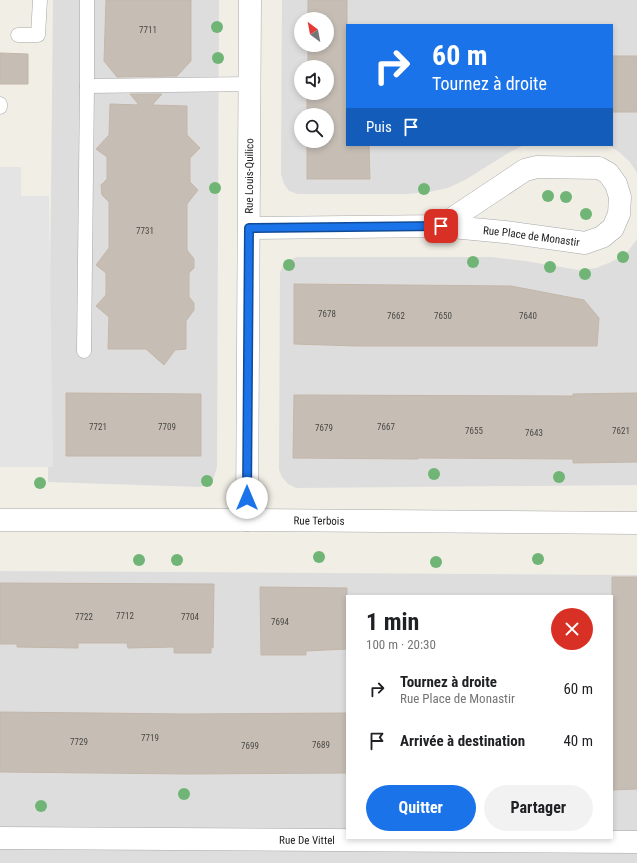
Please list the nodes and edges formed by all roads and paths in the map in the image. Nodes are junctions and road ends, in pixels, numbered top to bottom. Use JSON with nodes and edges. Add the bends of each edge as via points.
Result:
{"nodes":[{"id":1,"x":40,"y":0,"type":"edge"},
{"id":2,"x":87,"y":0,"type":"edge"},
{"id":3,"x":250,"y":0,"type":"edge"},
{"id":4,"x":18,"y":35,"type":"dead end"},
{"id":5,"x":250,"y":84,"type":"junction"},
{"id":6,"x":88,"y":86,"type":"junction"},
{"id":7,"x":441,"y":226,"type":"junction"},
{"id":8,"x":249,"y":228,"type":"junction"},
{"id":9,"x":84,"y":351,"type":"dead end"},
{"id":10,"x":0,"y":520,"type":"edge"},
{"id":11,"x":247,"y":520,"type":"junction"},
{"id":12,"x":637,"y":523,"type":"edge"},
{"id":13,"x":0,"y":838,"type":"edge"},
{"id":14,"x":637,"y":842,"type":"edge"}],
"edges":[{"from":1,"to":4,"type":"lane","via":[[38,35]]},
{"from":2,"to":6,"type":"lane"},
{"from":3,"to":5,"type":"street","name":"Rue Louis-Quilico"},
{"from":5,"to":6,"type":"lane"},
{"from":5,"to":8,"type":"street","name":"Rue Louis-Quilico"},
{"from":6,"to":9,"type":"lane"},
{"from":7,"to":7,"type":"street","name":"Rue Place de Monastir","via":[[585,243],[602,237],[613,228],[619,214],[620,197],[616,184],[608,173],[599,168],[537,167],[511,178]]},
{"from":7,"to":8,"type":"street","name":"Rue Place de Monastir"},
{"from":8,"to":11,"type":"street","name":"Rue Louis-Quilico"},
{"from":10,"to":11,"type":"street","name":"Rue Terbois"},
{"from":11,"to":12,"type":"street","name":"Rue Terbois"},
{"from":13,"to":14,"type":"street","name":"Rue De Vittel"}]}
